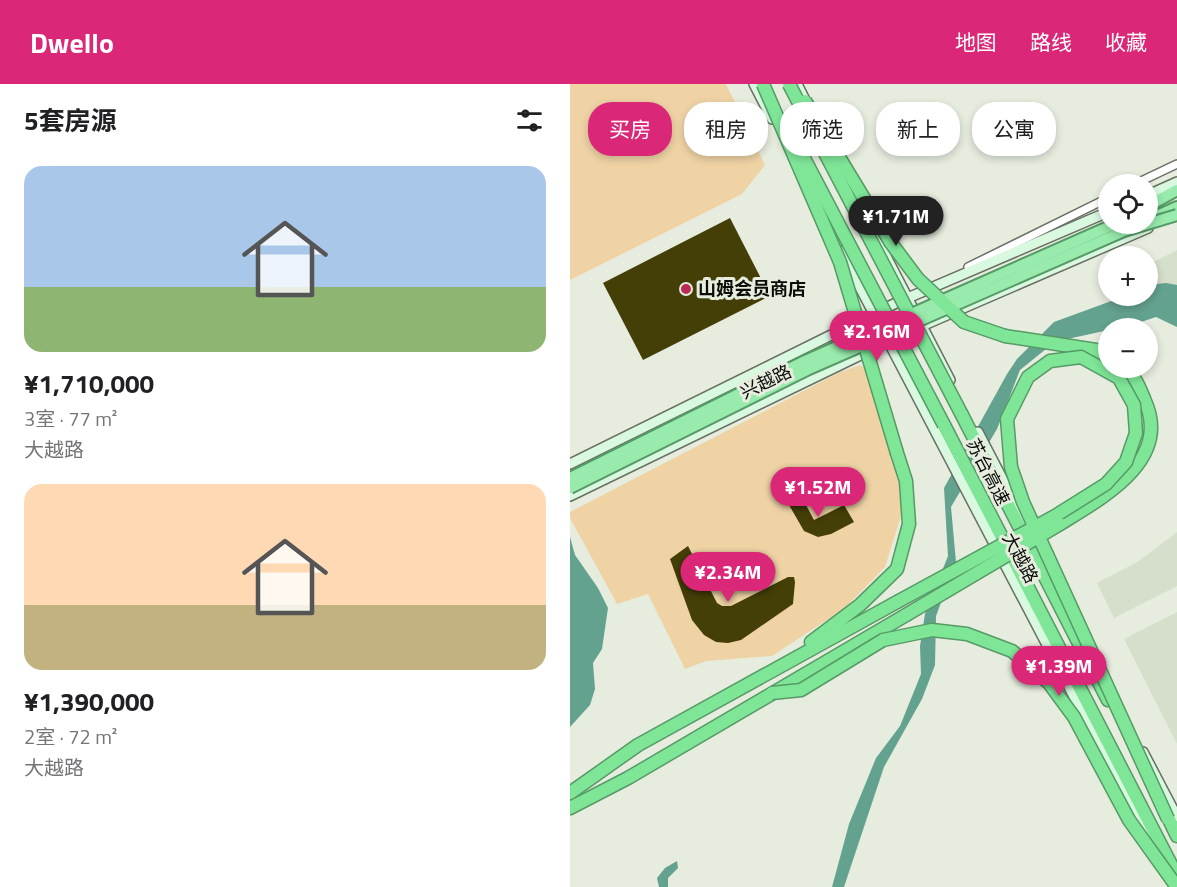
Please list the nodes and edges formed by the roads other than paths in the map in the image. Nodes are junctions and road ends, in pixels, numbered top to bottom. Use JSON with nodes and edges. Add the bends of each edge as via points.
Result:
{"nodes":[{"id":1,"x":754,"y":84,"type":"edge"},
{"id":2,"x":764,"y":84,"type":"edge"},
{"id":3,"x":789,"y":84,"type":"edge"},
{"id":4,"x":795,"y":84,"type":"edge"},
{"id":5,"x":1177,"y":164,"type":"edge"},
{"id":6,"x":1156,"y":174,"type":"edge"},
{"id":7,"x":1177,"y":182,"type":"edge"},
{"id":8,"x":1177,"y":190,"type":"edge"},
{"id":9,"x":1158,"y":191,"type":"edge"},
{"id":10,"x":1177,"y":195,"type":"edge"},
{"id":11,"x":1158,"y":201,"type":"edge"},
{"id":12,"x":1098,"y":203,"type":"edge"},
{"id":13,"x":1158,"y":203,"type":"edge"},
{"id":14,"x":1177,"y":207,"type":"edge"},
{"id":15,"x":1177,"y":215,"type":"edge"},
{"id":16,"x":1098,"y":216,"type":"edge"},
{"id":17,"x":1158,"y":216,"type":"edge"},
{"id":18,"x":1158,"y":221,"type":"edge"},
{"id":19,"x":1098,"y":231,"type":"edge"},
{"id":20,"x":1117,"y":234,"type":"edge"},
{"id":21,"x":908,"y":298,"type":"junction"},
{"id":22,"x":874,"y":314,"type":"junction"},
{"id":23,"x":922,"y":326,"type":"junction"},
{"id":24,"x":888,"y":342,"type":"junction"},
{"id":25,"x":1098,"y":351,"type":"edge"},
{"id":26,"x":1136,"y":378,"type":"edge"},
{"id":27,"x":570,"y":464,"type":"edge"},
{"id":28,"x":570,"y":478,"type":"edge"},
{"id":29,"x":570,"y":488,"type":"edge"},
{"id":30,"x":570,"y":496,"type":"edge"},
{"id":31,"x":779,"y":667,"type":"junction"},
{"id":32,"x":772,"y":693,"type":"junction"},
{"id":33,"x":572,"y":792,"type":"edge"},
{"id":34,"x":570,"y":808,"type":"edge"},
{"id":35,"x":1173,"y":818,"type":"edge"},
{"id":36,"x":1177,"y":836,"type":"edge"},
{"id":37,"x":1177,"y":876,"type":"edge"},
{"id":38,"x":1175,"y":887,"type":"edge"}],
"edges":[{"from":1,"to":22,"type":"main road","name":"大越路"},
{"from":2,"to":31,"type":"highway","bridge":true,"via":[[840,262],[906,481],[909,524],[897,569],[860,605]]},
{"from":2,"to":37,"type":"highway","name":"苏台高速","bridge":true},
{"from":3,"to":35,"type":"highway","name":"苏台高速","bridge":true},
{"from":4,"to":21,"type":"main road","name":"大越路"},
{"from":4,"to":25,"type":"highway","bridge":true,"via":[[891,243],[918,279],[964,322],[1005,336]]},
{"from":5,"to":6,"type":"street"},
{"from":7,"to":9,"type":"main road"},
{"from":8,"to":11,"type":"highway"},
{"from":10,"to":13,"type":"highway"},
{"from":12,"to":21,"type":"street"},
{"from":14,"to":17,"type":"highway"},
{"from":15,"to":18,"type":"highway","bridge":true},
{"from":15,"to":23,"type":"main road","name":"兴越路"},
{"from":16,"to":21,"type":"main road","name":"兴越路"},
{"from":19,"to":28,"type":"highway","bridge":true,"via":[[805,361]]},
{"from":20,"to":29,"type":"highway","bridge":true,"via":[[808,369]]},
{"from":21,"to":22,"type":"main road","name":"兴越路"},
{"from":21,"to":23,"type":"main road","name":"大越路"},
{"from":22,"to":24,"type":"main road","name":"大越路"},
{"from":22,"to":27,"type":"main road","name":"兴越路"},
{"from":23,"to":24,"type":"main road","name":"兴越路"},
{"from":23,"to":35,"type":"main road","name":"大越路"},
{"from":24,"to":30,"type":"main road","name":"兴越路"},
{"from":24,"to":38,"type":"main road","name":"大越路"},
{"from":26,"to":32,"type":"highway","bridge":true,"via":[[1150,412],[1150,441],[1136,469],[1112,491]]},
{"from":31,"to":33,"type":"highway","via":[[638,745]]},
{"from":31,"to":35,"type":"highway","bridge":true,"via":[[1024,533],[1034,528],[1045,522],[1106,484],[1126,462],[1136,433],[1134,405],[1119,378],[1081,357],[1050,361],[1028,377],[1006,419],[1011,467],[1032,523],[1037,533],[1066,597],[1096,660],[1134,745]]},
{"from":32,"to":34,"type":"highway"},
{"from":32,"to":38,"type":"highway","bridge":true,"via":[[801,690],[883,640],[932,630],[967,633],[1012,651],[1049,683],[1074,717],[1129,820]]},
{"from":35,"to":36,"type":"highway","name":"苏台高速"}]}
